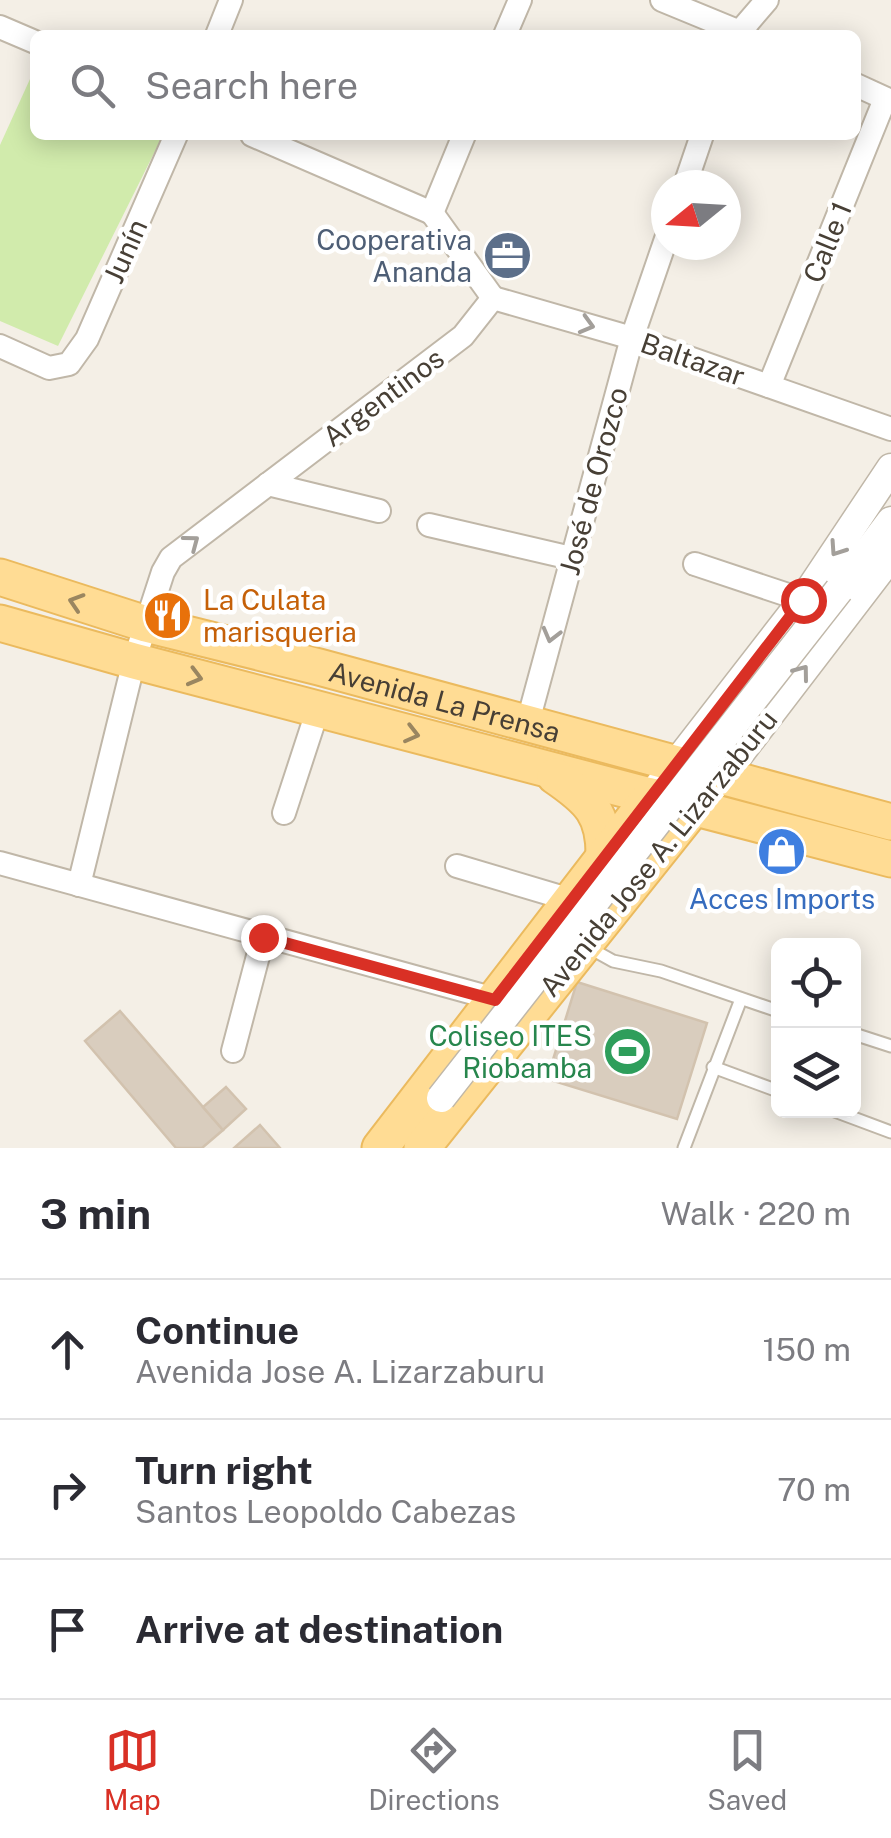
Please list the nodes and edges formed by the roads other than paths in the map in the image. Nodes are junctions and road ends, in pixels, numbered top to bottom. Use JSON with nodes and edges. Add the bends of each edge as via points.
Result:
{"nodes":[{"id":1,"x":231,"y":0,"type":"edge"},
{"id":2,"x":520,"y":0,"type":"edge"},
{"id":3,"x":662,"y":0,"type":"edge"},
{"id":4,"x":767,"y":0,"type":"edge"},
{"id":5,"x":0,"y":27,"type":"edge"},
{"id":6,"x":219,"y":30,"type":"edge"},
{"id":7,"x":508,"y":30,"type":"edge"},
{"id":8,"x":732,"y":30,"type":"edge"},
{"id":9,"x":744,"y":30,"type":"edge"},
{"id":10,"x":30,"y":40,"type":"edge"},
{"id":11,"x":861,"y":88,"type":"edge"},
{"id":12,"x":888,"y":100,"type":"edge"},
{"id":13,"x":174,"y":140,"type":"edge"},
{"id":14,"x":264,"y":140,"type":"edge"},
{"id":15,"x":462,"y":140,"type":"edge"},
{"id":16,"x":700,"y":140,"type":"edge"},
{"id":17,"x":690,"y":170,"type":"edge"},
{"id":18,"x":432,"y":213,"type":"junction"},
{"id":19,"x":659,"y":260,"type":"edge"},
{"id":20,"x":493,"y":298,"type":"junction"},
{"id":21,"x":632,"y":338,"type":"junction"},
{"id":22,"x":0,"y":346,"type":"edge"},
{"id":23,"x":770,"y":386,"type":"junction"},
{"id":24,"x":891,"y":429,"type":"edge"},
{"id":25,"x":891,"y":468,"type":"edge"},
{"id":26,"x":268,"y":484,"type":"junction"},
{"id":27,"x":380,"y":511,"type":"dead end"},
{"id":28,"x":891,"y":521,"type":"edge"},
{"id":29,"x":428,"y":525,"type":"dead end"},
{"id":30,"x":891,"y":556,"type":"edge"},
{"id":31,"x":571,"y":558,"type":"junction"},
{"id":32,"x":695,"y":564,"type":"dead end"},
{"id":33,"x":0,"y":578,"type":"edge"},
{"id":34,"x":803,"y":600,"type":"junction"},
{"id":35,"x":0,"y":622,"type":"edge"},
{"id":36,"x":146,"y":624,"type":"junction"},
{"id":37,"x":134,"y":661,"type":"junction"},
{"id":38,"x":318,"y":710,"type":"junction"},
{"id":39,"x":527,"y":724,"type":"junction"},
{"id":40,"x":676,"y":764,"type":"junction"},
{"id":41,"x":542,"y":767,"type":"junction"},
{"id":42,"x":722,"y":778,"type":"junction"},
{"id":43,"x":651,"y":796,"type":"junction"},
{"id":44,"x":695,"y":806,"type":"junction"},
{"id":45,"x":284,"y":813,"type":"dead end"},
{"id":46,"x":891,"y":822,"type":"edge"},
{"id":47,"x":604,"y":858,"type":"junction"},
{"id":48,"x":891,"y":859,"type":"edge"},
{"id":49,"x":0,"y":863,"type":"edge"},
{"id":50,"x":457,"y":866,"type":"dead end"},
{"id":51,"x":79,"y":885,"type":"junction"},
{"id":52,"x":572,"y":900,"type":"junction"},
{"id":53,"x":263,"y":937,"type":"junction"},
{"id":54,"x":582,"y":944,"type":"junction"},
{"id":55,"x":740,"y":999,"type":"junction"},
{"id":56,"x":495,"y":1000,"type":"junction"},
{"id":57,"x":771,"y":1009,"type":"edge"},
{"id":58,"x":861,"y":1036,"type":"edge"},
{"id":59,"x":891,"y":1046,"type":"edge"},
{"id":60,"x":233,"y":1050,"type":"dead end"},
{"id":61,"x":713,"y":1067,"type":"junction"},
{"id":62,"x":771,"y":1088,"type":"edge"},
{"id":63,"x":440,"y":1098,"type":"junction"},
{"id":64,"x":853,"y":1118,"type":"edge"},
{"id":65,"x":891,"y":1132,"type":"edge"},
{"id":66,"x":384,"y":1148,"type":"edge"},
{"id":67,"x":413,"y":1148,"type":"edge"},
{"id":68,"x":422,"y":1148,"type":"edge"},
{"id":69,"x":684,"y":1148,"type":"edge"}],
"edges":[{"from":1,"to":6,"type":"street"},
{"from":2,"to":7,"type":"street"},
{"from":3,"to":8,"type":"street"},
{"from":4,"to":9,"type":"street"},
{"from":5,"to":10,"type":"street"},
{"from":11,"to":12,"type":"street"},
{"from":12,"to":23,"type":"street","name":"Calle 1"},
{"from":13,"to":22,"type":"street","name":"Junín","via":[[69,364],[49,368]]},
{"from":14,"to":18,"type":"street"},
{"from":15,"to":18,"type":"street"},
{"from":16,"to":17,"type":"street"},
{"from":18,"to":20,"type":"street"},
{"from":19,"to":21,"type":"street","name":"José de Orozco"},
{"from":20,"to":21,"type":"street","name":"Baltazar","one_way":true},
{"from":20,"to":26,"type":"street","name":"Argentinos","via":[[463,336]]},
{"from":21,"to":23,"type":"street","name":"Baltazar"},
{"from":21,"to":31,"type":"street","name":"José de Orozco"},
{"from":23,"to":24,"type":"street","name":"Baltazar"},
{"from":25,"to":34,"type":"street","name":"Avenida Jose A. Lizarzaburu","one_way":true},
{"from":26,"to":27,"type":"street"},
{"from":36,"to":26,"type":"street","name":"Argentinos","one_way":true,"via":[[171,558]]},
{"from":28,"to":63,"type":"street","bridge":true},
{"from":29,"to":31,"type":"street"},
{"from":42,"to":30,"type":"street","name":"Avenida Jose A. Lizarzaburu","one_way":true},
{"from":31,"to":39,"type":"street","name":"José de Orozco","one_way":true},
{"from":32,"to":34,"type":"street"},
{"from":36,"to":33,"type":"main road","name":"Avenida La Prensa","one_way":true},
{"from":34,"to":40,"type":"street","name":"Avenida Jose A. Lizarzaburu"},
{"from":35,"to":37,"type":"main road","name":"Avenida La Prensa"},
{"from":36,"to":37,"type":"street","name":"Argentinos"},
{"from":36,"to":39,"type":"main road","name":"Avenida La Prensa"},
{"from":37,"to":38,"type":"main road","name":"Avenida La Prensa","one_way":true},
{"from":37,"to":51,"type":"street"},
{"from":38,"to":41,"type":"main road","name":"Avenida La Prensa","one_way":true},
{"from":38,"to":45,"type":"street"},
{"from":39,"to":40,"type":"main road","name":"Avenida La Prensa"},
{"from":40,"to":42,"type":"main road","name":"Avenida La Prensa"},
{"from":40,"to":43,"type":"street","name":"Avenida Jose A. Lizarzaburu"},
{"from":41,"to":43,"type":"main road","name":"Avenida La Prensa"},
{"from":41,"to":47,"type":"main road","via":[[586,796],[598,815]]},
{"from":42,"to":44,"type":"street","name":"Avenida Jose A. Lizarzaburu"},
{"from":42,"to":46,"type":"main road","name":"Avenida La Prensa"},
{"from":43,"to":44,"type":"main road","name":"Avenida La Prensa"},
{"from":43,"to":47,"type":"main road","name":"Avenida Jose A. Lizarzaburu"},
{"from":44,"to":48,"type":"main road","name":"Avenida La Prensa"},
{"from":44,"to":54,"type":"main road","name":"Avenida Jose A. Lizarzaburu"},
{"from":47,"to":52,"type":"main road","name":"Avenida Jose A. Lizarzaburu"},
{"from":49,"to":51,"type":"street"},
{"from":50,"to":52,"type":"street"},
{"from":51,"to":53,"type":"street"},
{"from":52,"to":56,"type":"main road","name":"Avenida Jose A. Lizarzaburu"},
{"from":53,"to":56,"type":"street"},
{"from":53,"to":60,"type":"street"},
{"from":54,"to":55,"type":"lane"},
{"from":54,"to":68,"type":"main road","name":"Avenida Jose A. Lizarzaburu"},
{"from":55,"to":57,"type":"lane"},
{"from":55,"to":61,"type":"lane"},
{"from":56,"to":66,"type":"main road","name":"Avenida Jose A. Lizarzaburu"},
{"from":58,"to":59,"type":"lane"},
{"from":61,"to":62,"type":"lane"},
{"from":61,"to":69,"type":"lane"},
{"from":63,"to":66,"type":"street"},
{"from":63,"to":67,"type":"street"},
{"from":64,"to":65,"type":"lane"}]}
